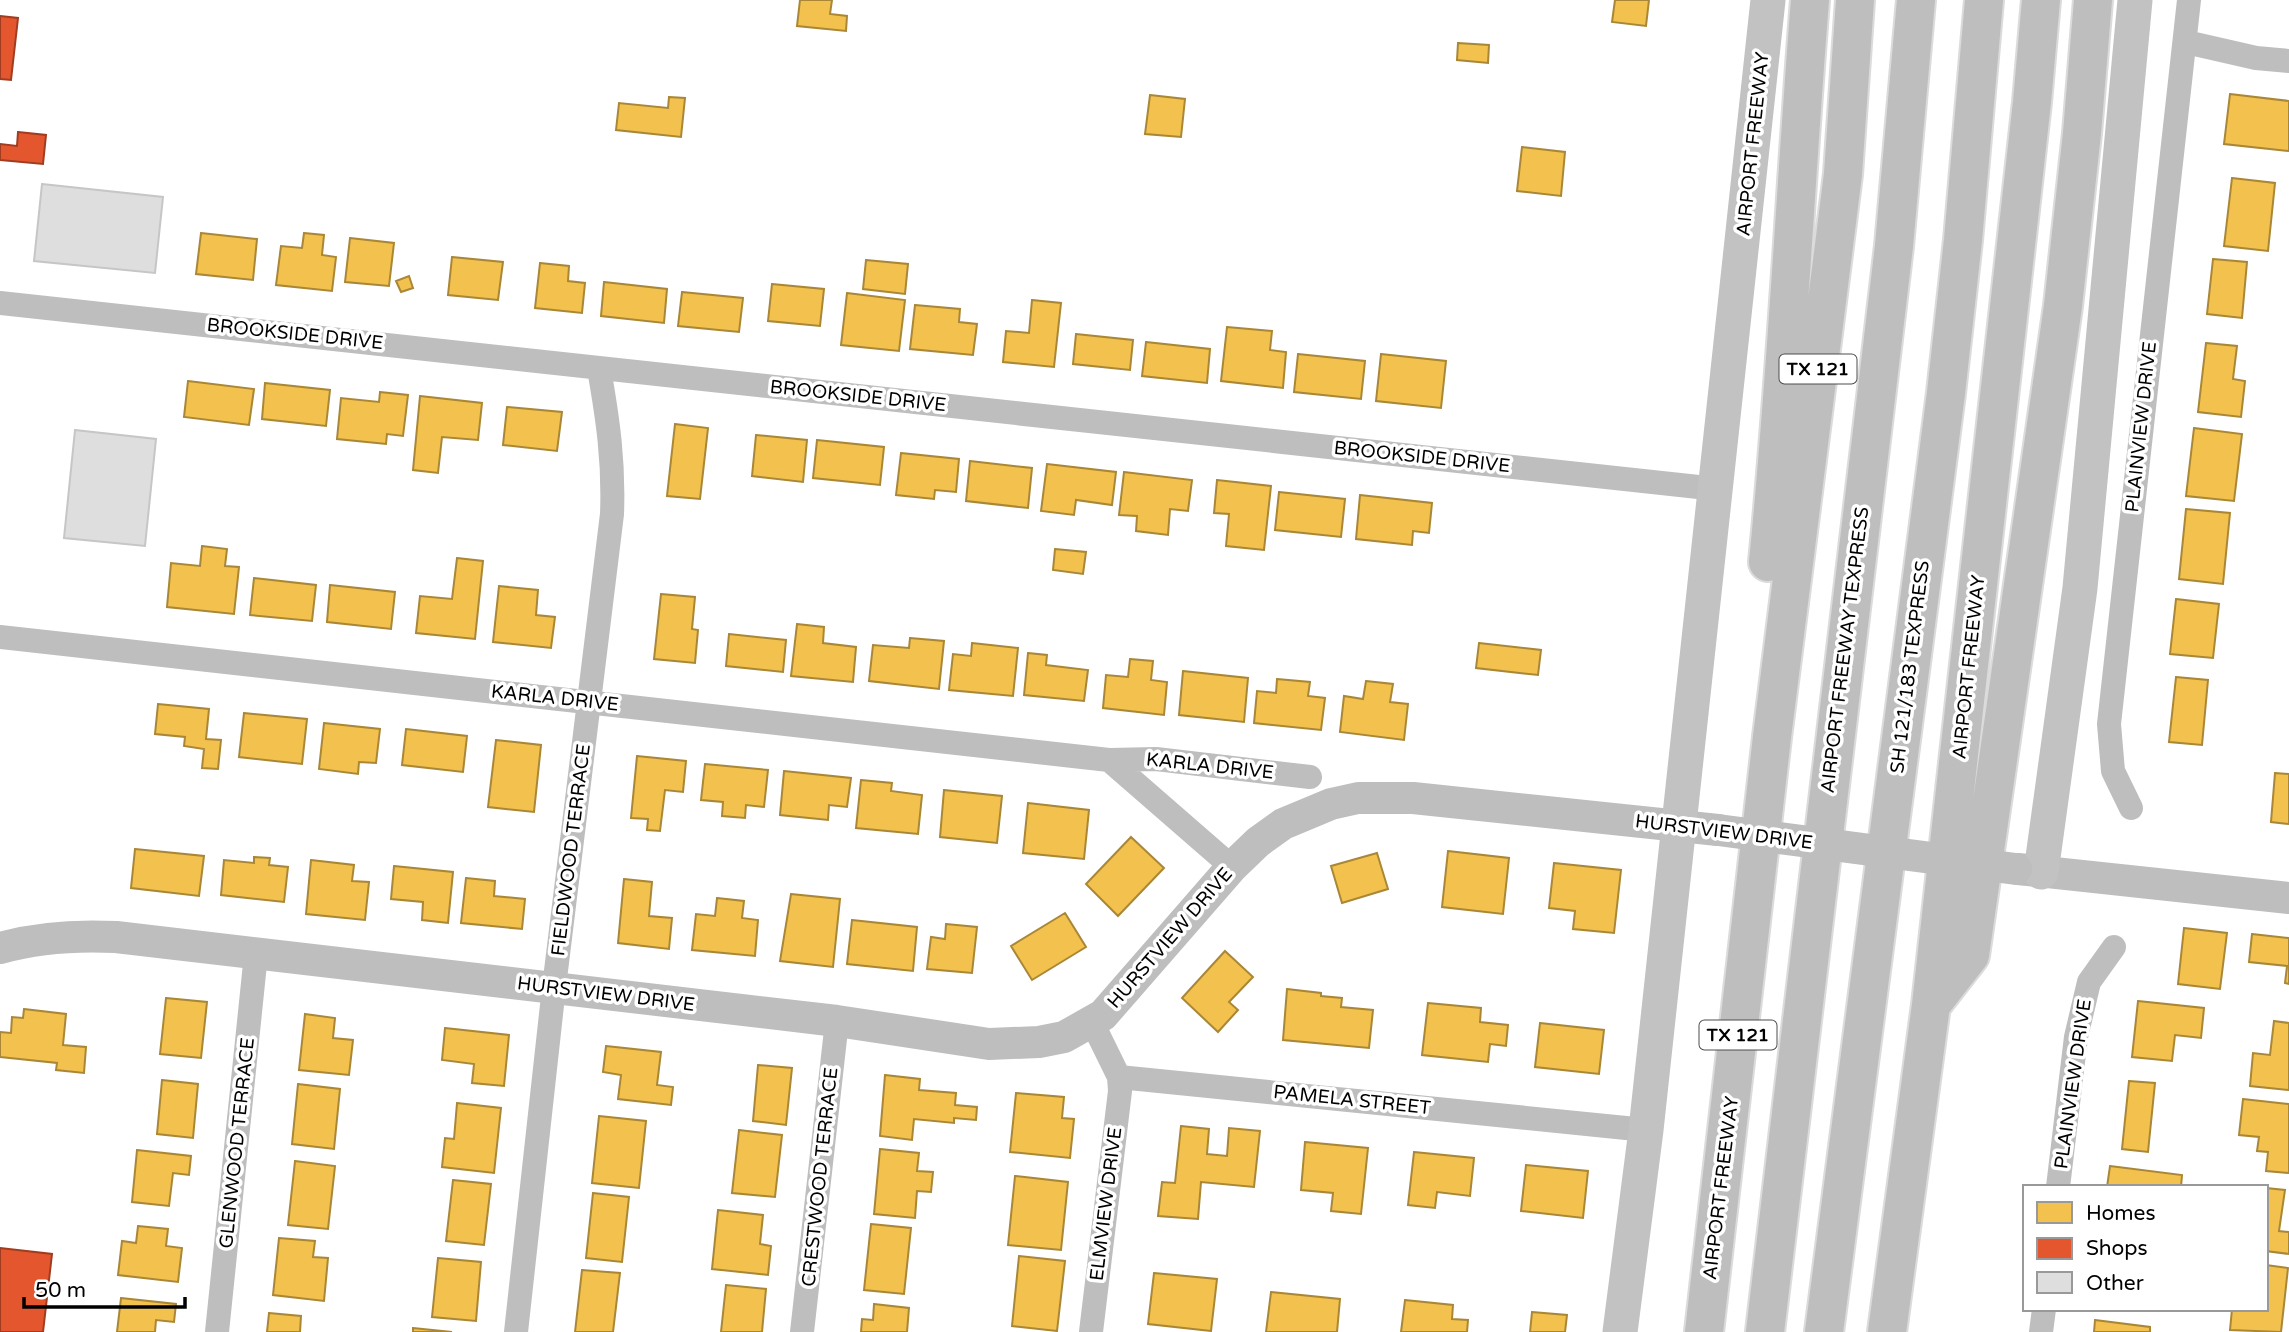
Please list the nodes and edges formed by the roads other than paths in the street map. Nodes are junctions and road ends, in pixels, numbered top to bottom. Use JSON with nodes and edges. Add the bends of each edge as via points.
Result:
{"nodes":[{"id":1,"x":1769,"y":0,"type":"edge"},
{"id":2,"x":1810,"y":0,"type":"edge"},
{"id":3,"x":1855,"y":0,"type":"edge"},
{"id":4,"x":1916,"y":0,"type":"edge"},
{"id":5,"x":1984,"y":0,"type":"edge"},
{"id":6,"x":2040,"y":0,"type":"edge"},
{"id":7,"x":2093,"y":0,"type":"edge"},
{"id":8,"x":2135,"y":0,"type":"edge"},
{"id":9,"x":2189,"y":0,"type":"edge"},
{"id":10,"x":2186,"y":42,"type":"junction"},
{"id":11,"x":2289,"y":61,"type":"edge"},
{"id":12,"x":0,"y":303,"type":"edge"},
{"id":13,"x":599,"y":369,"type":"junction"},
{"id":14,"x":1717,"y":489,"type":"junction"},
{"id":15,"x":0,"y":637,"type":"edge"},
{"id":16,"x":590,"y":702,"type":"junction"},
{"id":17,"x":1772,"y":737,"type":"junction"},
{"id":18,"x":1109,"y":760,"type":"junction"},
{"id":19,"x":1310,"y":777,"type":"dead end"},
{"id":20,"x":2131,"y":808,"type":"dead end"},
{"id":21,"x":1678,"y":826,"type":"junction"},
{"id":22,"x":1232,"y":867,"type":"junction"},
{"id":23,"x":2029,"y":871,"type":"junction"},
{"id":24,"x":2289,"y":898,"type":"edge"},
{"id":25,"x":2114,"y":947,"type":"dead end"},
{"id":26,"x":0,"y":948,"type":"edge"},
{"id":27,"x":256,"y":954,"type":"junction"},
{"id":28,"x":554,"y":987,"type":"junction"},
{"id":29,"x":1931,"y":1005,"type":"junction"},
{"id":30,"x":837,"y":1021,"type":"junction"},
{"id":31,"x":1092,"y":1022,"type":"junction"},
{"id":32,"x":1119,"y":1077,"type":"junction"},
{"id":33,"x":1646,"y":1130,"type":"junction"},
{"id":34,"x":2058,"y":1185,"type":"edge"},
{"id":35,"x":2044,"y":1311,"type":"edge"},
{"id":36,"x":1761,"y":1321,"type":"edge"},
{"id":37,"x":217,"y":1332,"type":"edge"},
{"id":38,"x":516,"y":1332,"type":"edge"},
{"id":39,"x":802,"y":1332,"type":"edge"},
{"id":40,"x":1091,"y":1332,"type":"edge"},
{"id":41,"x":1620,"y":1332,"type":"edge"},
{"id":42,"x":1704,"y":1332,"type":"edge"},
{"id":43,"x":1824,"y":1332,"type":"edge"},
{"id":44,"x":1887,"y":1332,"type":"edge"},
{"id":45,"x":2041,"y":1332,"type":"edge"}],
"edges":[{"from":1,"to":14,"type":"main road","name":"AIRPORT FREEWAY"},
{"from":2,"to":17,"type":"highway","via":[[1778,462],[1757,665]]},
{"from":3,"to":17,"type":"highway","name":"AIRPORT FREEWAY","number":"TX 121","via":[[1843,174]]},
{"from":4,"to":36,"type":"highway","name":"AIRPORT FREEWAY TEXPRESS","via":[[1887,302]]},
{"from":5,"to":43,"type":"highway","name":"SH 121/183 TEXPRESS","via":[[1946,393]]},
{"from":6,"to":29,"type":"highway","name":"AIRPORT FREEWAY"},
{"from":7,"to":29,"type":"highway","via":[[2063,306],[1970,955]]},
{"from":8,"to":23,"type":"main road","via":[[2080,588]]},
{"from":9,"to":10,"type":"street","name":"PLAINVIEW DRIVE"},
{"from":10,"to":11,"type":"street"},
{"from":10,"to":20,"type":"street","name":"PLAINVIEW DRIVE","via":[[2109,724],[2113,771]]},
{"from":12,"to":13,"type":"street","name":"BROOKSIDE DRIVE"},
{"from":13,"to":14,"type":"street","name":"BROOKSIDE DRIVE"},
{"from":13,"to":16,"type":"street","name":"FIELDWOOD TERRACE","via":[[614,471]]},
{"from":14,"to":21,"type":"main road","name":"AIRPORT FREEWAY"},
{"from":15,"to":16,"type":"street","name":"KARLA DRIVE"},
{"from":16,"to":18,"type":"street","name":"KARLA DRIVE"},
{"from":16,"to":28,"type":"street","name":"FIELDWOOD TERRACE"},
{"from":17,"to":42,"type":"highway","name":"AIRPORT FREEWAY","number":"TX 121"},
{"from":18,"to":19,"type":"street","name":"KARLA DRIVE","via":[[1156,759]]},
{"from":18,"to":22,"type":"street","name":"KARLA DRIVE"},
{"from":21,"to":22,"type":"street","name":"HURSTVIEW DRIVE","via":[[1413,798],[1358,798],[1283,824]]},
{"from":21,"to":23,"type":"street","name":"HURSTVIEW DRIVE","bridge":true},
{"from":21,"to":33,"type":"main road","name":"AIRPORT FREEWAY"},
{"from":22,"to":31,"type":"street","name":"HURSTVIEW DRIVE"},
{"from":23,"to":24,"type":"street","name":"HURSTVIEW DRIVE"},
{"from":25,"to":34,"type":"street","name":"PLAINVIEW DRIVE","via":[[2089,982],[2076,1037]]},
{"from":26,"to":27,"type":"street","name":"HURSTVIEW DRIVE","via":[[80,936]]},
{"from":27,"to":28,"type":"street","name":"HURSTVIEW DRIVE"},
{"from":27,"to":37,"type":"street","name":"GLENWOOD TERRACE"},
{"from":28,"to":30,"type":"street","name":"HURSTVIEW DRIVE"},
{"from":28,"to":38,"type":"street","name":"FIELDWOOD TERRACE"},
{"from":29,"to":44,"type":"highway","name":"AIRPORT FREEWAY"},
{"from":30,"to":31,"type":"street","name":"HURSTVIEW DRIVE","via":[[989,1044],[1064,1037]]},
{"from":30,"to":39,"type":"street","name":"CRESTWOOD TERRACE"},
{"from":31,"to":32,"type":"street"},
{"from":32,"to":33,"type":"street","name":"PAMELA STREET"},
{"from":32,"to":40,"type":"street","name":"ELMVIEW DRIVE"},
{"from":33,"to":41,"type":"main road","name":"AIRPORT FREEWAY"},
{"from":35,"to":45,"type":"street"}]}
